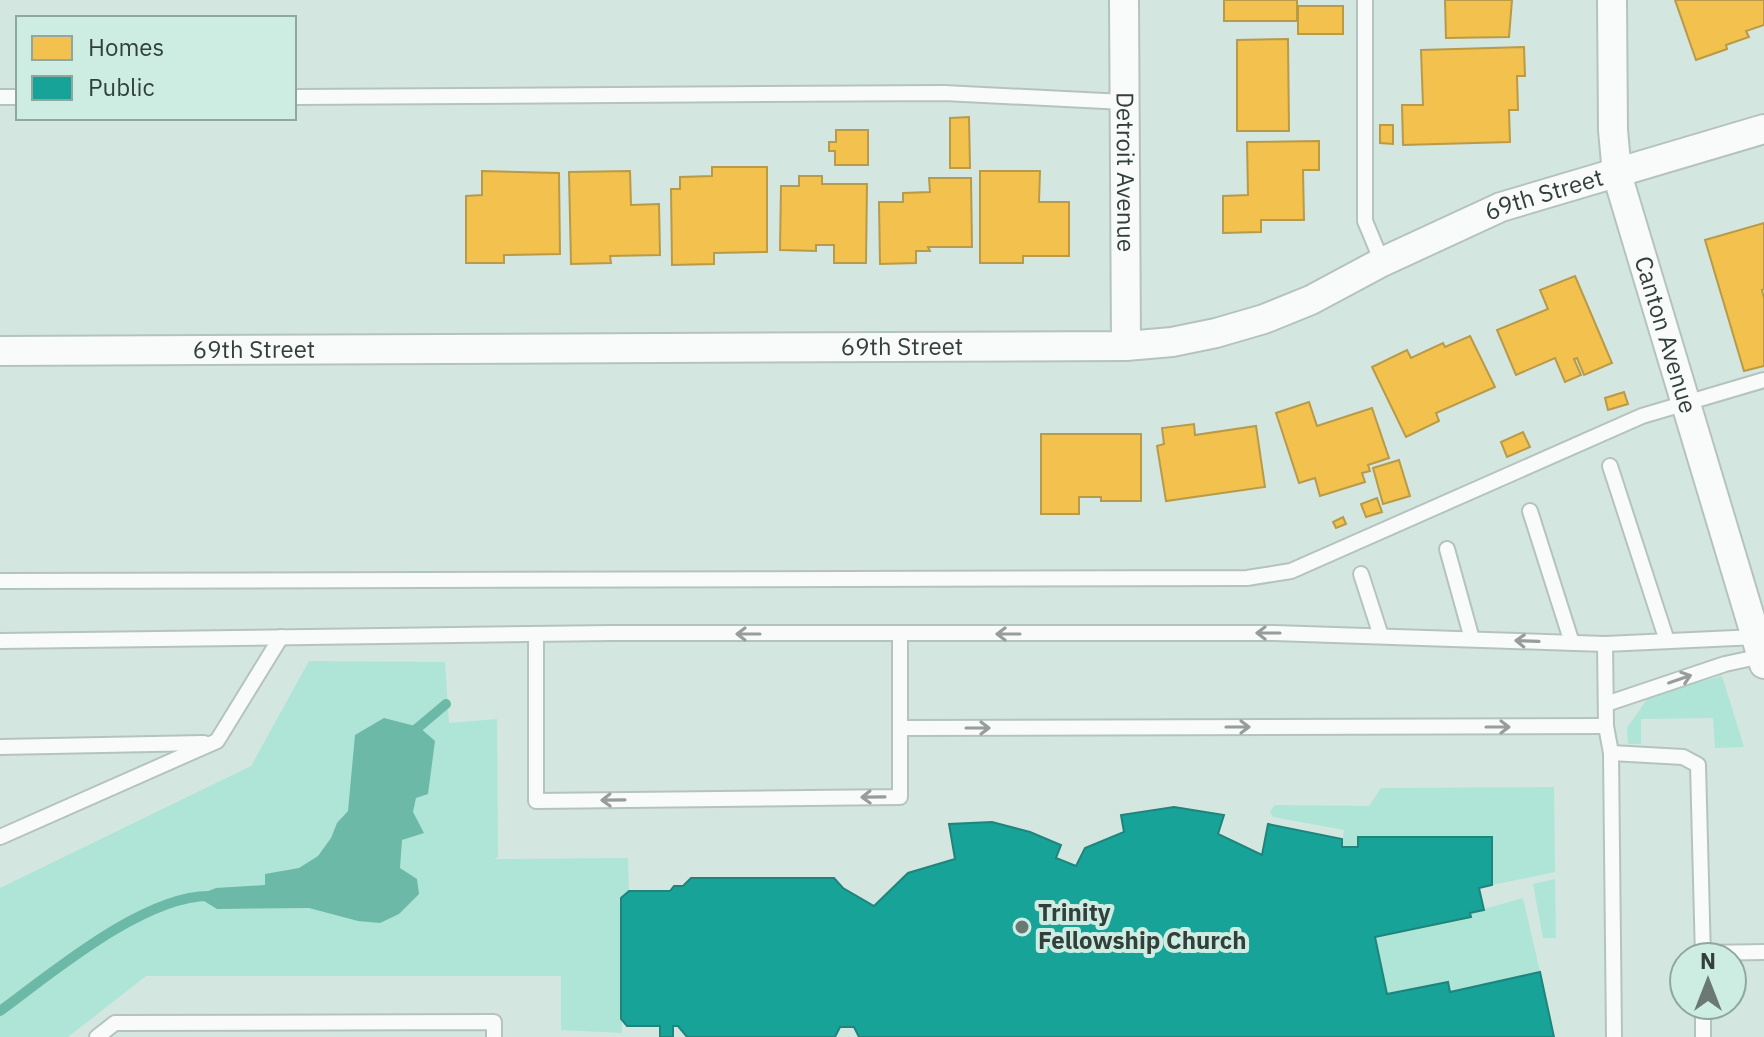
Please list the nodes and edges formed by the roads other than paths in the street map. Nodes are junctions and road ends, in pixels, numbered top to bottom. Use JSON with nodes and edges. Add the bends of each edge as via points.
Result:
{"nodes":[{"id":1,"x":1124,"y":0,"type":"edge"},
{"id":2,"x":1365,"y":0,"type":"edge"},
{"id":3,"x":1612,"y":0,"type":"edge"},
{"id":4,"x":296,"y":97,"type":"edge"},
{"id":5,"x":1124,"y":102,"type":"junction"},
{"id":6,"x":1764,"y":129,"type":"edge"},
{"id":7,"x":1617,"y":174,"type":"junction"},
{"id":8,"x":1382,"y":262,"type":"junction"},
{"id":9,"x":1126,"y":346,"type":"junction"},
{"id":10,"x":0,"y":351,"type":"edge"},
{"id":11,"x":1764,"y":380,"type":"edge"},
{"id":12,"x":1686,"y":404,"type":"junction"},
{"id":13,"x":1610,"y":466,"type":"dead end"},
{"id":14,"x":1530,"y":511,"type":"dead end"},
{"id":15,"x":1447,"y":549,"type":"dead end"},
{"id":16,"x":1361,"y":574,"type":"dead end"},
{"id":17,"x":0,"y":581,"type":"edge"},
{"id":18,"x":900,"y":634,"type":"junction"},
{"id":19,"x":536,"y":635,"type":"junction"},
{"id":20,"x":1381,"y":636,"type":"junction"},
{"id":21,"x":281,"y":637,"type":"junction"},
{"id":22,"x":1472,"y":639,"type":"junction"},
{"id":23,"x":0,"y":641,"type":"edge"},
{"id":24,"x":1667,"y":641,"type":"junction"},
{"id":25,"x":1572,"y":643,"type":"junction"},
{"id":26,"x":1605,"y":644,"type":"junction"},
{"id":27,"x":1762,"y":648,"type":"edge"},
{"id":28,"x":1606,"y":704,"type":"junction"},
{"id":29,"x":1606,"y":726,"type":"junction"},
{"id":30,"x":900,"y":728,"type":"junction"},
{"id":31,"x":212,"y":743,"type":"junction"},
{"id":32,"x":0,"y":747,"type":"edge"},
{"id":33,"x":1611,"y":753,"type":"junction"},
{"id":34,"x":0,"y":837,"type":"edge"},
{"id":35,"x":1703,"y":941,"type":"edge"},
{"id":36,"x":97,"y":1037,"type":"edge"},
{"id":37,"x":494,"y":1037,"type":"edge"},
{"id":38,"x":1614,"y":1037,"type":"edge"}],
"edges":[{"from":1,"to":5,"type":"street","name":"Detroit Avenue"},
{"from":2,"to":8,"type":"lane","via":[[1365,221]]},
{"from":3,"to":7,"type":"street","name":"Canton Avenue"},
{"from":4,"to":5,"type":"lane","via":[[944,93]]},
{"from":5,"to":9,"type":"street","name":"Detroit Avenue"},
{"from":6,"to":7,"type":"street","name":"69th Street"},
{"from":7,"to":8,"type":"street","name":"69th Street","via":[[1501,207]]},
{"from":7,"to":12,"type":"street","name":"Canton Avenue"},
{"from":8,"to":9,"type":"street","name":"69th Street","via":[[1264,319],[1172,342]]},
{"from":9,"to":10,"type":"street","name":"69th Street"},
{"from":11,"to":12,"type":"lane"},
{"from":12,"to":17,"type":"lane","via":[[1642,416],[1291,571],[1247,578]]},
{"from":12,"to":27,"type":"street","name":"Canton Avenue"},
{"from":13,"to":24,"type":"lane"},
{"from":14,"to":25,"type":"lane"},
{"from":15,"to":22,"type":"lane"},
{"from":16,"to":20,"type":"lane"},
{"from":18,"to":19,"type":"lane","one_way":true},
{"from":20,"to":18,"type":"lane","one_way":true},
{"from":18,"to":30,"type":"lane"},
{"from":19,"to":21,"type":"lane"},
{"from":30,"to":19,"type":"lane","one_way":true,"via":[[900,797],[536,801]]},
{"from":20,"to":22,"type":"lane"},
{"from":21,"to":23,"type":"lane"},
{"from":21,"to":31,"type":"lane"},
{"from":25,"to":22,"type":"lane","one_way":true},
{"from":24,"to":26,"type":"lane"},
{"from":24,"to":27,"type":"lane"},
{"from":25,"to":26,"type":"lane"},
{"from":26,"to":28,"type":"lane"},
{"from":28,"to":27,"type":"lane","one_way":true},
{"from":28,"to":29,"type":"lane"},
{"from":30,"to":29,"type":"lane","one_way":true},
{"from":29,"to":33,"type":"lane"},
{"from":31,"to":32,"type":"lane"},
{"from":31,"to":34,"type":"lane"},
{"from":33,"to":35,"type":"lane","via":[[1683,757],[1698,765]]},
{"from":33,"to":38,"type":"lane"},
{"from":36,"to":37,"type":"lane","via":[[115,1023],[479,1022],[494,1022]]}]}
